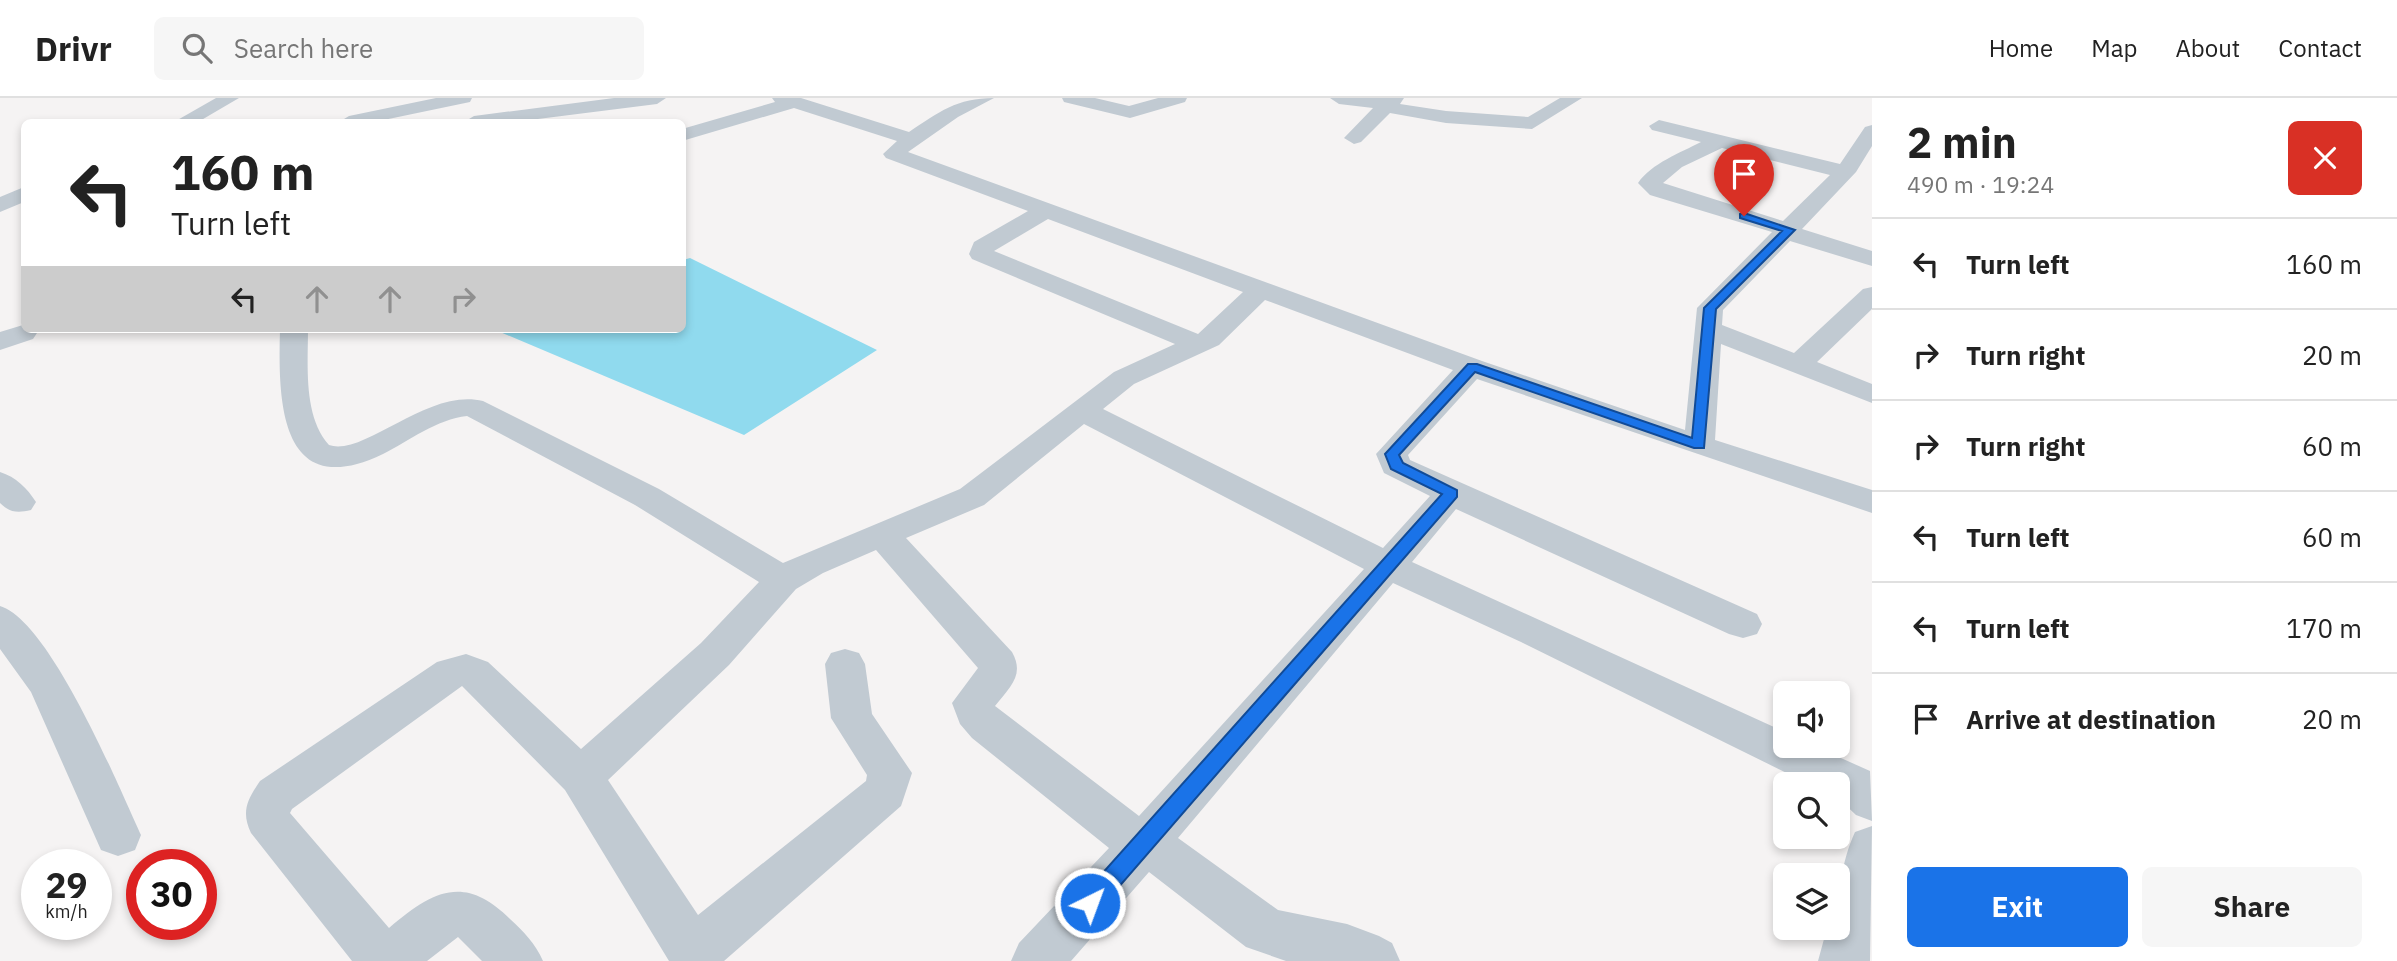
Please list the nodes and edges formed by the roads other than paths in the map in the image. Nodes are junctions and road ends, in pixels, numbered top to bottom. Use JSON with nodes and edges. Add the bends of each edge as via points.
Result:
{"nodes":[{"id":1,"x":230,"y":98,"type":"edge"},
{"id":2,"x":463,"y":98,"type":"edge"},
{"id":3,"x":657,"y":98,"type":"edge"},
{"id":4,"x":985,"y":98,"type":"edge"},
{"id":5,"x":1072,"y":98,"type":"edge"},
{"id":6,"x":1178,"y":98,"type":"edge"},
{"id":7,"x":1339,"y":98,"type":"edge"},
{"id":8,"x":1573,"y":98,"type":"edge"},
{"id":9,"x":788,"y":100,"type":"edge"},
{"id":10,"x":1390,"y":103,"type":"edge"},
{"id":11,"x":548,"y":104,"type":"edge"},
{"id":12,"x":190,"y":119,"type":"edge"},
{"id":13,"x":363,"y":119,"type":"edge"},
{"id":14,"x":486,"y":119,"type":"edge"},
{"id":15,"x":1659,"y":126,"type":"dead end"},
{"id":16,"x":1872,"y":131,"type":"edge"},
{"id":17,"x":686,"y":134,"type":"edge"},
{"id":18,"x":1354,"y":138,"type":"dead end"},
{"id":19,"x":912,"y":139,"type":"junction"},
{"id":20,"x":1720,"y":141,"type":"junction"},
{"id":21,"x":1845,"y":172,"type":"junction"},
{"id":22,"x":0,"y":186,"type":"edge"},
{"id":23,"x":21,"y":191,"type":"edge"},
{"id":24,"x":21,"y":194,"type":"edge"},
{"id":25,"x":0,"y":205,"type":"edge"},
{"id":26,"x":1045,"y":211,"type":"junction"},
{"id":27,"x":1788,"y":231,"type":"junction"},
{"id":28,"x":1872,"y":259,"type":"edge"},
{"id":29,"x":1261,"y":289,"type":"junction"},
{"id":30,"x":1872,"y":295,"type":"edge"},
{"id":31,"x":1708,"y":329,"type":"junction"},
{"id":32,"x":294,"y":333,"type":"edge"},
{"id":33,"x":1198,"y":344,"type":"junction"},
{"id":34,"x":1799,"y":364,"type":"junction"},
{"id":35,"x":1472,"y":367,"type":"junction"},
{"id":36,"x":1872,"y":394,"type":"edge"},
{"id":37,"x":1080,"y":410,"type":"junction"},
{"id":38,"x":1699,"y":445,"type":"junction"},
{"id":39,"x":1451,"y":493,"type":"junction"},
{"id":40,"x":1872,"y":502,"type":"edge"},
{"id":41,"x":883,"y":535,"type":"junction"},
{"id":42,"x":1388,"y":566,"type":"junction"},
{"id":43,"x":783,"y":580,"type":"junction"},
{"id":44,"x":0,"y":620,"type":"edge"},
{"id":45,"x":1743,"y":624,"type":"dead end"},
{"id":46,"x":845,"y":664,"type":"dead end"},
{"id":47,"x":581,"y":777,"type":"junction"},
{"id":48,"x":1872,"y":801,"type":"edge"},
{"id":49,"x":118,"y":835,"type":"dead end"},
{"id":50,"x":1144,"y":844,"type":"junction"},
{"id":51,"x":1872,"y":847,"type":"edge"},
{"id":52,"x":695,"y":956,"type":"edge"},
{"id":53,"x":384,"y":961,"type":"edge"},
{"id":54,"x":390,"y":961,"type":"edge"},
{"id":55,"x":517,"y":961,"type":"edge"},
{"id":56,"x":1037,"y":961,"type":"edge"},
{"id":57,"x":1374,"y":961,"type":"edge"},
{"id":58,"x":1844,"y":961,"type":"edge"}],
"edges":[{"from":1,"to":12,"type":"street"},
{"from":2,"to":13,"type":"street"},
{"from":3,"to":11,"type":"street"},
{"from":4,"to":19,"type":"street","via":[[951,113]]},
{"from":5,"to":6,"type":"street","via":[[1130,112]]},
{"from":7,"to":10,"type":"street"},
{"from":8,"to":10,"type":"street","via":[[1532,123],[1446,117]]},
{"from":9,"to":17,"type":"street"},
{"from":9,"to":19,"type":"street"},
{"from":10,"to":18,"type":"street"},
{"from":11,"to":14,"type":"street"},
{"from":15,"to":20,"type":"street"},
{"from":16,"to":21,"type":"street"},
{"from":19,"to":26,"type":"street","via":[[893,153]]},
{"from":20,"to":21,"type":"street"},
{"from":20,"to":27,"type":"street","via":[[1675,163],[1649,183],[1658,190]]},
{"from":21,"to":27,"type":"street"},
{"from":22,"to":23,"type":"street"},
{"from":24,"to":25,"type":"street"},
{"from":26,"to":29,"type":"street"},
{"from":26,"to":33,"type":"street","via":[[983,247],[981,254]]},
{"from":27,"to":28,"type":"street"},
{"from":27,"to":31,"type":"street","via":[[1716,300],[1710,308]]},
{"from":29,"to":33,"type":"street"},
{"from":29,"to":35,"type":"street"},
{"from":30,"to":34,"type":"street"},
{"from":31,"to":34,"type":"street"},
{"from":31,"to":38,"type":"street"},
{"from":32,"to":43,"type":"street","via":[[295,409],[312,449],[320,454],[332,457],[358,452],[451,409],[472,407],[647,497]]},
{"from":33,"to":37,"type":"street","via":[[1124,378]]},
{"from":34,"to":36,"type":"street"},
{"from":35,"to":38,"type":"street"},
{"from":35,"to":39,"type":"street","via":[[1392,454],[1396,466]]},
{"from":37,"to":41,"type":"street","via":[[972,497]]},
{"from":37,"to":42,"type":"street"},
{"from":38,"to":40,"type":"street"},
{"from":39,"to":42,"type":"street"},
{"from":39,"to":45,"type":"street"},
{"from":41,"to":43,"type":"street","via":[[810,564]]},
{"from":41,"to":50,"type":"street","via":[[998,663],[999,672],[973,704],[975,712],[987,726]]},
{"from":42,"to":48,"type":"street","via":[[1854,785]]},
{"from":42,"to":50,"type":"street"},
{"from":43,"to":47,"type":"street","via":[[715,654]]},
{"from":44,"to":49,"type":"street","via":[[48,684]]},
{"from":46,"to":52,"type":"street","via":[[852,719],[890,773],[886,792]]},
{"from":47,"to":52,"type":"street"},
{"from":47,"to":53,"type":"street","via":[[466,670],[452,673],[276,795],[267,819]]},
{"from":50,"to":56,"type":"street"},
{"from":50,"to":57,"type":"street","via":[[1264,930],[1283,938],[1350,947]]},
{"from":51,"to":58,"type":"street"},
{"from":54,"to":55,"type":"street","via":[[442,917],[457,912],[469,916]]}]}
